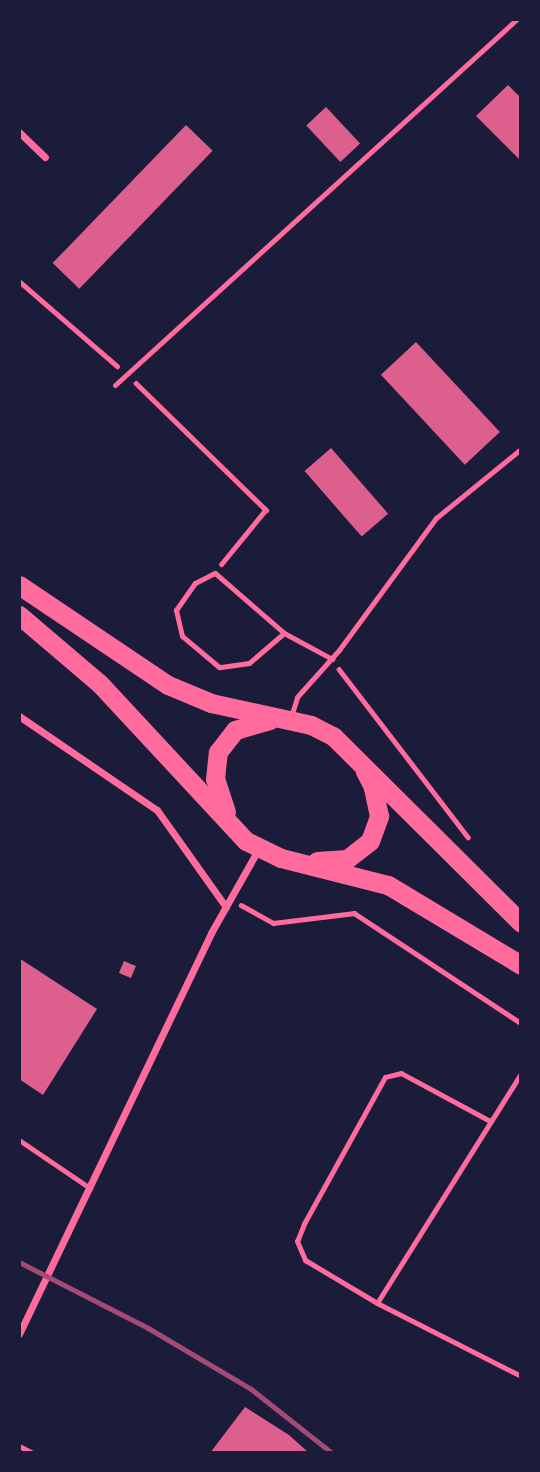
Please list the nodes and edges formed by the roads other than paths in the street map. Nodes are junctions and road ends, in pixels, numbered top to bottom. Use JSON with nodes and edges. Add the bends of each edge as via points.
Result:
{"nodes":[{"id":1,"x":517,"y":19,"type":"edge"},
{"id":2,"x":19,"y":132,"type":"edge"},
{"id":3,"x":45,"y":157,"type":"dead end"},
{"id":4,"x":115,"y":385,"type":"dead end"},
{"id":5,"x":521,"y":449,"type":"edge"},
{"id":6,"x":19,"y":584,"type":"edge"},
{"id":7,"x":22,"y":617,"type":"edge"},
{"id":8,"x":284,"y":633,"type":"junction"},
{"id":9,"x":332,"y":659,"type":"junction"},
{"id":10,"x":19,"y":716,"type":"edge"},
{"id":11,"x":286,"y":719,"type":"junction"},
{"id":12,"x":357,"y":757,"type":"junction"},
{"id":13,"x":240,"y":834,"type":"junction"},
{"id":14,"x":258,"y":849,"type":"junction"},
{"id":15,"x":281,"y":858,"type":"junction"},
{"id":16,"x":228,"y":903,"type":"junction"},
{"id":17,"x":521,"y":923,"type":"edge"},
{"id":18,"x":521,"y":965,"type":"edge"},
{"id":19,"x":521,"y":1073,"type":"edge"},
{"id":20,"x":491,"y":1121,"type":"junction"},
{"id":21,"x":19,"y":1140,"type":"edge"},
{"id":22,"x":90,"y":1188,"type":"junction"},
{"id":23,"x":377,"y":1303,"type":"junction"},
{"id":24,"x":19,"y":1334,"type":"edge"},
{"id":25,"x":521,"y":1376,"type":"edge"},
{"id":26,"x":19,"y":1446,"type":"edge"},
{"id":27,"x":33,"y":1453,"type":"edge"}],
"edges":[{"from":1,"to":4,"type":"lane"},
{"from":2,"to":3,"type":"street"},
{"from":5,"to":9,"type":"lane","via":[[436,518]]},
{"from":6,"to":11,"type":"highway","via":[[187,694]]},
{"from":7,"to":13,"type":"highway","via":[[65,652]]},
{"from":8,"to":8,"type":"lane","via":[[215,573],[195,583],[176,610],[182,636],[219,667],[249,663]]},
{"from":8,"to":9,"type":"lane"},
{"from":9,"to":11,"type":"lane","via":[[297,697]]},
{"from":10,"to":16,"type":"street","via":[[157,810]]},
{"from":11,"to":12,"type":"highway","via":[[333,736]]},
{"from":11,"to":13,"type":"highway","via":[[235,730],[218,752],[217,792]]},
{"from":12,"to":15,"type":"highway","via":[[377,802],[379,816],[370,842],[356,854],[335,861]]},
{"from":12,"to":17,"type":"highway"},
{"from":13,"to":14,"type":"highway"},
{"from":14,"to":15,"type":"highway"},
{"from":14,"to":16,"type":"street"},
{"from":15,"to":18,"type":"highway","via":[[388,885]]},
{"from":16,"to":22,"type":"street"},
{"from":19,"to":20,"type":"lane"},
{"from":20,"to":23,"type":"lane"},
{"from":20,"to":23,"type":"lane","via":[[401,1073],[385,1077],[376,1086],[297,1241],[305,1260]]},
{"from":21,"to":22,"type":"lane"},
{"from":22,"to":24,"type":"street"},
{"from":23,"to":25,"type":"lane"},
{"from":26,"to":27,"type":"lane"}]}
